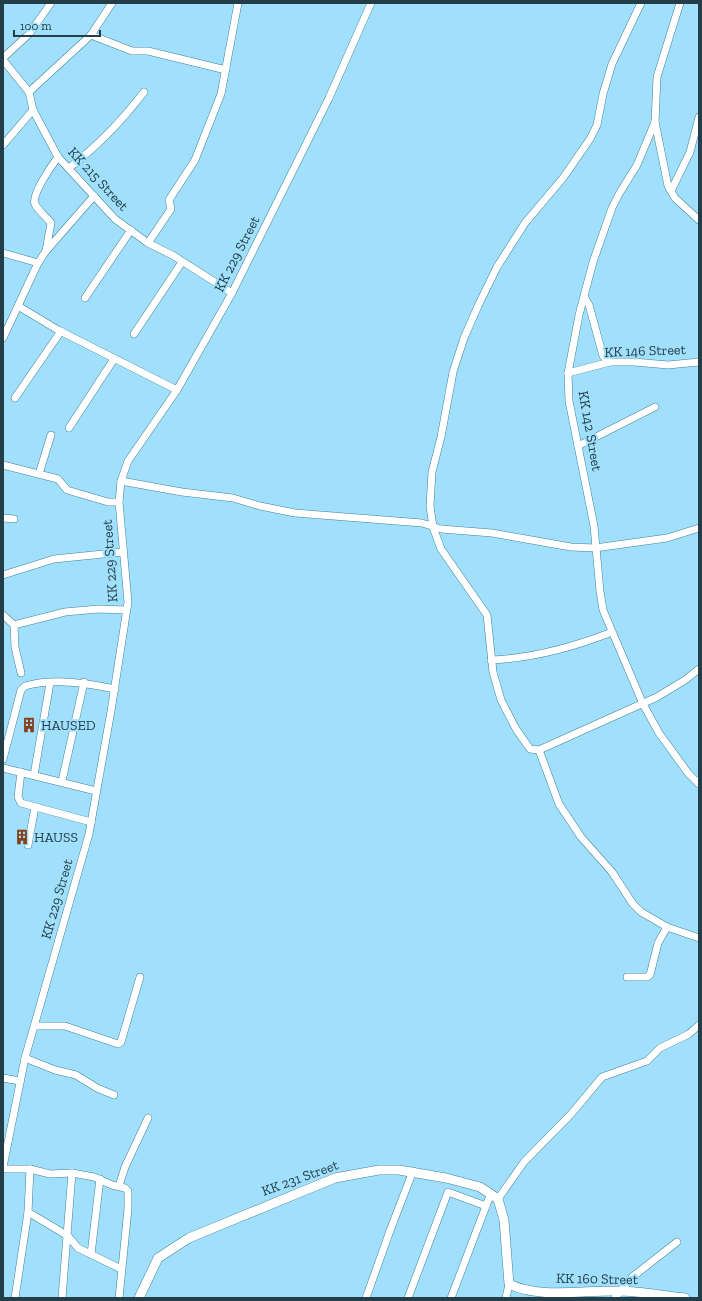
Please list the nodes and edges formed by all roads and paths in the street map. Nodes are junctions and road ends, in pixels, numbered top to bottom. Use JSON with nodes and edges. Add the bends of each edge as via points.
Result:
{"nodes":[{"id":1,"x":51,"y":3,"type":"edge"},
{"id":2,"x":112,"y":3,"type":"edge"},
{"id":3,"x":238,"y":3,"type":"edge"},
{"id":4,"x":371,"y":3,"type":"edge"},
{"id":5,"x":641,"y":3,"type":"edge"},
{"id":6,"x":680,"y":3,"type":"edge"},
{"id":7,"x":91,"y":35,"type":"junction"},
{"id":8,"x":3,"y":59,"type":"edge"},
{"id":9,"x":226,"y":70,"type":"junction"},
{"id":10,"x":29,"y":92,"type":"junction"},
{"id":11,"x":144,"y":92,"type":"dead end"},
{"id":12,"x":33,"y":110,"type":"junction"},
{"id":13,"x":699,"y":117,"type":"edge"},
{"id":14,"x":655,"y":122,"type":"junction"},
{"id":15,"x":3,"y":145,"type":"edge"},
{"id":16,"x":58,"y":157,"type":"junction"},
{"id":17,"x":69,"y":168,"type":"junction"},
{"id":18,"x":671,"y":191,"type":"junction"},
{"id":19,"x":94,"y":196,"type":"junction"},
{"id":20,"x":699,"y":220,"type":"edge"},
{"id":21,"x":131,"y":230,"type":"junction"},
{"id":22,"x":148,"y":243,"type":"junction"},
{"id":23,"x":46,"y":251,"type":"junction"},
{"id":24,"x":3,"y":253,"type":"edge"},
{"id":25,"x":182,"y":262,"type":"junction"},
{"id":26,"x":38,"y":263,"type":"junction"},
{"id":27,"x":232,"y":293,"type":"junction"},
{"id":28,"x":85,"y":298,"type":"dead end"},
{"id":29,"x":585,"y":298,"type":"junction"},
{"id":30,"x":18,"y":306,"type":"junction"},
{"id":31,"x":61,"y":332,"type":"junction"},
{"id":32,"x":134,"y":334,"type":"dead end"},
{"id":33,"x":3,"y":338,"type":"edge"},
{"id":34,"x":114,"y":360,"type":"junction"},
{"id":35,"x":610,"y":362,"type":"junction"},
{"id":36,"x":699,"y":362,"type":"edge"},
{"id":37,"x":568,"y":373,"type":"junction"},
{"id":38,"x":177,"y":390,"type":"junction"},
{"id":39,"x":16,"y":398,"type":"dead end"},
{"id":40,"x":655,"y":407,"type":"dead end"},
{"id":41,"x":69,"y":428,"type":"dead end"},
{"id":42,"x":51,"y":435,"type":"dead end"},
{"id":43,"x":578,"y":446,"type":"junction"},
{"id":44,"x":3,"y":465,"type":"edge"},
{"id":45,"x":39,"y":474,"type":"junction"},
{"id":46,"x":121,"y":481,"type":"junction"},
{"id":47,"x":119,"y":502,"type":"junction"},
{"id":48,"x":3,"y":518,"type":"edge"},
{"id":49,"x":14,"y":519,"type":"dead end"},
{"id":50,"x":433,"y":527,"type":"junction"},
{"id":51,"x":699,"y":528,"type":"edge"},
{"id":52,"x":595,"y":548,"type":"junction"},
{"id":53,"x":123,"y":552,"type":"junction"},
{"id":54,"x":3,"y":575,"type":"edge"},
{"id":55,"x":126,"y":610,"type":"junction"},
{"id":56,"x":3,"y":615,"type":"edge"},
{"id":57,"x":14,"y":625,"type":"junction"},
{"id":58,"x":612,"y":632,"type":"junction"},
{"id":59,"x":491,"y":660,"type":"junction"},
{"id":60,"x":699,"y":669,"type":"edge"},
{"id":61,"x":21,"y":672,"type":"dead end"},
{"id":62,"x":84,"y":682,"type":"junction"},
{"id":63,"x":50,"y":683,"type":"junction"},
{"id":64,"x":115,"y":689,"type":"junction"},
{"id":65,"x":643,"y":704,"type":"junction"},
{"id":66,"x":539,"y":750,"type":"junction"},
{"id":67,"x":3,"y":759,"type":"edge"},
{"id":68,"x":3,"y":768,"type":"edge"},
{"id":69,"x":21,"y":772,"type":"junction"},
{"id":70,"x":34,"y":775,"type":"junction"},
{"id":71,"x":62,"y":781,"type":"junction"},
{"id":72,"x":699,"y":784,"type":"edge"},
{"id":73,"x":96,"y":791,"type":"junction"},
{"id":74,"x":35,"y":807,"type":"junction"},
{"id":75,"x":91,"y":822,"type":"junction"},
{"id":76,"x":28,"y":845,"type":"dead end"},
{"id":77,"x":667,"y":927,"type":"junction"},
{"id":78,"x":699,"y":938,"type":"edge"},
{"id":79,"x":140,"y":977,"type":"dead end"},
{"id":80,"x":627,"y":977,"type":"dead end"},
{"id":81,"x":699,"y":1025,"type":"edge"},
{"id":82,"x":35,"y":1026,"type":"junction"},
{"id":83,"x":25,"y":1058,"type":"junction"},
{"id":84,"x":3,"y":1078,"type":"edge"},
{"id":85,"x":20,"y":1081,"type":"junction"},
{"id":86,"x":114,"y":1095,"type":"dead end"},
{"id":87,"x":148,"y":1118,"type":"dead end"},
{"id":88,"x":3,"y":1168,"type":"edge"},
{"id":89,"x":30,"y":1169,"type":"junction"},
{"id":90,"x":413,"y":1171,"type":"junction"},
{"id":91,"x":72,"y":1174,"type":"junction"},
{"id":92,"x":100,"y":1179,"type":"junction"},
{"id":93,"x":119,"y":1186,"type":"junction"},
{"id":94,"x":494,"y":1196,"type":"junction"},
{"id":95,"x":486,"y":1206,"type":"junction"},
{"id":96,"x":28,"y":1212,"type":"junction"},
{"id":97,"x":68,"y":1236,"type":"junction"},
{"id":98,"x":676,"y":1242,"type":"dead end"},
{"id":99,"x":91,"y":1254,"type":"junction"},
{"id":100,"x":121,"y":1269,"type":"junction"},
{"id":101,"x":509,"y":1284,"type":"junction"},
{"id":102,"x":618,"y":1294,"type":"edge"},
{"id":103,"x":546,"y":1295,"type":"edge"},
{"id":104,"x":16,"y":1298,"type":"edge"},
{"id":105,"x":62,"y":1298,"type":"edge"},
{"id":106,"x":119,"y":1298,"type":"edge"},
{"id":107,"x":139,"y":1298,"type":"edge"},
{"id":108,"x":366,"y":1298,"type":"edge"},
{"id":109,"x":408,"y":1298,"type":"edge"},
{"id":110,"x":451,"y":1298,"type":"edge"},
{"id":111,"x":506,"y":1298,"type":"edge"},
{"id":112,"x":681,"y":1298,"type":"edge"},
{"id":113,"x":685,"y":1298,"type":"edge"}],
"edges":[{"from":1,"to":8,"type":"street","name":"KK 215 Street","via":[[29,34]]},
{"from":2,"to":7,"type":"street"},
{"from":3,"to":9,"type":"street"},
{"from":4,"to":27,"type":"street","name":"KK 229 Street","via":[[329,98]]},
{"from":5,"to":50,"type":"street","via":[[612,64],[597,125],[590,139],[563,178],[534,211],[497,267],[464,338],[453,372],[432,472],[430,506]]},
{"from":6,"to":14,"type":"street","name":"KK 142 Street","via":[[657,76]]},
{"from":7,"to":9,"type":"street","via":[[132,51],[148,51]]},
{"from":7,"to":10,"type":"street"},
{"from":8,"to":10,"type":"street","name":"KK 215 Street"},
{"from":9,"to":22,"type":"street","via":[[221,94],[195,160],[169,200],[171,209]]},
{"from":10,"to":12,"type":"street","name":"KK 215 Street"},
{"from":11,"to":17,"type":"street","via":[[120,123],[93,150]]},
{"from":12,"to":15,"type":"street"},
{"from":12,"to":16,"type":"street","name":"KK 215 Street"},
{"from":13,"to":18,"type":"street","via":[[690,152]]},
{"from":14,"to":18,"type":"street","via":[[664,172]]},
{"from":14,"to":29,"type":"street","name":"KK 142 Street","via":[[637,165],[612,208],[593,262]]},
{"from":16,"to":17,"type":"street","name":"KK 215 Street"},
{"from":16,"to":23,"type":"street","via":[[42,181],[34,200],[51,223]]},
{"from":17,"to":19,"type":"street","name":"KK 215 Street"},
{"from":18,"to":20,"type":"street"},
{"from":19,"to":21,"type":"street","name":"KK 215 Street","via":[[115,219]]},
{"from":19,"to":23,"type":"street"},
{"from":21,"to":22,"type":"street","name":"KK 215 Street"},
{"from":21,"to":28,"type":"street"},
{"from":22,"to":25,"type":"street","name":"KK 215 Street"},
{"from":23,"to":26,"type":"street"},
{"from":24,"to":26,"type":"street"},
{"from":25,"to":27,"type":"street","name":"KK 215 Street"},
{"from":25,"to":32,"type":"street"},
{"from":26,"to":30,"type":"street"},
{"from":27,"to":38,"type":"street","name":"KK 229 Street"},
{"from":29,"to":35,"type":"street","via":[[591,309],[603,356]]},
{"from":29,"to":37,"type":"street","name":"KK 142 Street","via":[[579,315]]},
{"from":30,"to":31,"type":"street"},
{"from":30,"to":33,"type":"street"},
{"from":31,"to":34,"type":"street"},
{"from":31,"to":39,"type":"street"},
{"from":34,"to":38,"type":"street"},
{"from":34,"to":41,"type":"street"},
{"from":35,"to":36,"type":"street","name":"KK 146 Street","via":[[668,365]]},
{"from":35,"to":37,"type":"street","name":"KK 146 Street"},
{"from":37,"to":43,"type":"street","name":"KK 142 Street","via":[[569,401]]},
{"from":38,"to":46,"type":"street","name":"KK 229 Street","via":[[128,462]]},
{"from":40,"to":43,"type":"street"},
{"from":42,"to":45,"type":"street"},
{"from":43,"to":52,"type":"street","name":"KK 142 Street","via":[[594,526]]},
{"from":44,"to":45,"type":"street"},
{"from":45,"to":47,"type":"street","via":[[58,479],[66,490],[108,502]]},
{"from":46,"to":47,"type":"street","name":"KK 229 Street"},
{"from":46,"to":50,"type":"street","via":[[233,498],[295,513],[422,523]]},
{"from":47,"to":53,"type":"street","name":"KK 229 Street"},
{"from":48,"to":49,"type":"street"},
{"from":50,"to":52,"type":"street","via":[[492,533],[571,547]]},
{"from":50,"to":59,"type":"street","via":[[441,549],[487,615]]},
{"from":51,"to":52,"type":"street","via":[[667,538]]},
{"from":52,"to":58,"type":"street","name":"KK 142 Street","via":[[601,600]]},
{"from":53,"to":54,"type":"street","via":[[54,559]]},
{"from":53,"to":55,"type":"street","name":"KK 229 Street","via":[[128,602]]},
{"from":55,"to":57,"type":"street","via":[[65,612]]},
{"from":55,"to":64,"type":"street","name":"KK 229 Street"},
{"from":56,"to":57,"type":"street"},
{"from":57,"to":61,"type":"street","via":[[15,646]]},
{"from":58,"to":59,"type":"street","via":[[523,657]]},
{"from":58,"to":65,"type":"street","name":"KK 142 Street"},
{"from":59,"to":66,"type":"street","via":[[501,700],[516,729],[530,749]]},
{"from":60,"to":65,"type":"street","via":[[672,689]]},
{"from":62,"to":63,"type":"street"},
{"from":62,"to":64,"type":"street"},
{"from":62,"to":71,"type":"street"},
{"from":63,"to":67,"type":"street","via":[[22,688]]},
{"from":63,"to":70,"type":"street"},
{"from":64,"to":73,"type":"street","name":"KK 229 Street"},
{"from":65,"to":66,"type":"street"},
{"from":65,"to":72,"type":"street","name":"KK 142 Street","via":[[659,733]]},
{"from":66,"to":77,"type":"street","via":[[559,804],[581,837],[612,872],[633,904],[641,912]]},
{"from":68,"to":69,"type":"street"},
{"from":69,"to":70,"type":"street"},
{"from":69,"to":74,"type":"street","via":[[19,801]]},
{"from":70,"to":71,"type":"street"},
{"from":71,"to":73,"type":"street"},
{"from":73,"to":75,"type":"street","name":"KK 229 Street"},
{"from":74,"to":75,"type":"street"},
{"from":74,"to":76,"type":"street"},
{"from":75,"to":82,"type":"street","name":"KK 229 Street"},
{"from":77,"to":78,"type":"street"},
{"from":77,"to":80,"type":"street","via":[[658,943],[650,975]]},
{"from":79,"to":82,"type":"street","via":[[121,1042],[118,1044],[65,1026]]},
{"from":81,"to":94,"type":"street","via":[[689,1034],[660,1048],[647,1061],[602,1077]]},
{"from":82,"to":83,"type":"street","name":"KK 229 Street"},
{"from":83,"to":85,"type":"street","name":"KK 229 Street"},
{"from":83,"to":86,"type":"street","via":[[76,1076]]},
{"from":84,"to":85,"type":"street"},
{"from":85,"to":88,"type":"street","name":"KK 229 Street"},
{"from":87,"to":93,"type":"street"},
{"from":88,"to":89,"type":"street"},
{"from":89,"to":91,"type":"street","via":[[50,1174]]},
{"from":89,"to":96,"type":"street"},
{"from":90,"to":94,"type":"main road","name":"KK 231 Street","via":[[480,1187]]},
{"from":90,"to":107,"type":"main road","name":"KK 231 Street","via":[[379,1170],[334,1178],[189,1238],[158,1258]]},
{"from":90,"to":108,"type":"street"},
{"from":91,"to":92,"type":"street"},
{"from":91,"to":97,"type":"street"},
{"from":92,"to":93,"type":"street"},
{"from":92,"to":99,"type":"street"},
{"from":93,"to":100,"type":"street","via":[[128,1191],[129,1195]]},
{"from":94,"to":95,"type":"street"},
{"from":94,"to":101,"type":"main road","via":[[504,1220]]},
{"from":95,"to":109,"type":"street","via":[[448,1192]]},
{"from":95,"to":110,"type":"street"},
{"from":96,"to":97,"type":"street"},
{"from":96,"to":104,"type":"street"},
{"from":97,"to":99,"type":"street","via":[[78,1248]]},
{"from":97,"to":105,"type":"street"},
{"from":98,"to":102,"type":"street","via":[[631,1278]]},
{"from":99,"to":100,"type":"street"},
{"from":100,"to":106,"type":"street"},
{"from":101,"to":103,"type":"main road","name":"KK 160 Street"},
{"from":101,"to":111,"type":"street"},
{"from":102,"to":103,"type":"main road","name":"KK 160 Street"},
{"from":102,"to":112,"type":"main road","name":"KK 160 Street"},
{"from":112,"to":113,"type":"main road","name":"KK 160 Street"}]}
